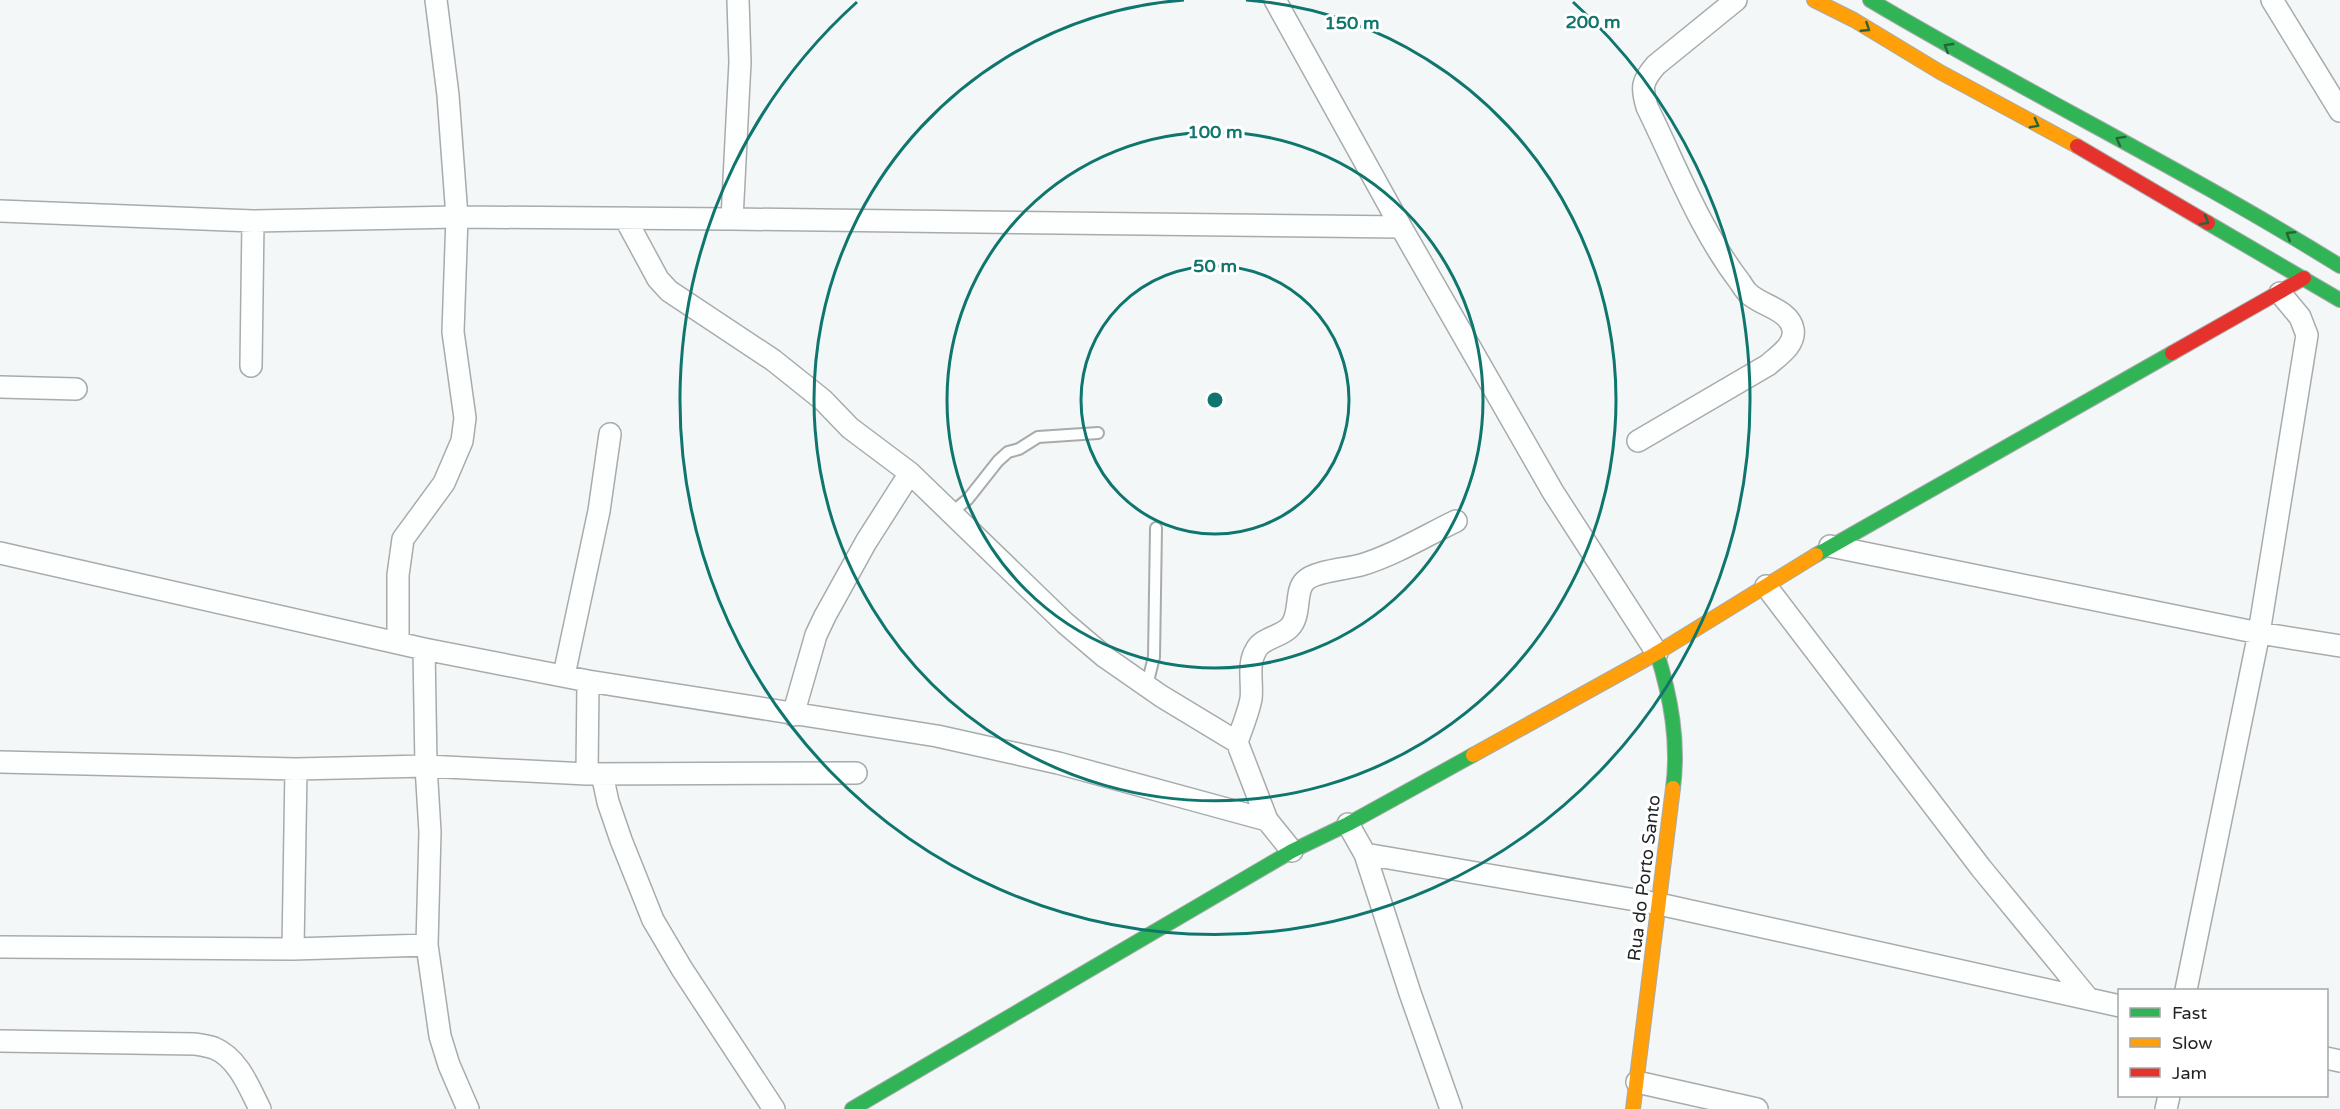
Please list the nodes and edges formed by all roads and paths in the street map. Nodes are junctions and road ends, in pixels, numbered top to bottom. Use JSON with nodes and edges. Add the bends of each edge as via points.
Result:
{"nodes":[{"id":1,"x":436,"y":0,"type":"edge"},
{"id":2,"x":738,"y":0,"type":"edge"},
{"id":3,"x":1275,"y":0,"type":"edge"},
{"id":4,"x":1736,"y":0,"type":"edge"},
{"id":5,"x":1814,"y":0,"type":"edge"},
{"id":6,"x":1870,"y":0,"type":"edge"},
{"id":7,"x":2272,"y":0,"type":"edge"},
{"id":8,"x":2340,"y":111,"type":"edge"},
{"id":9,"x":0,"y":211,"type":"edge"},
{"id":10,"x":457,"y":217,"type":"junction"},
{"id":11,"x":625,"y":218,"type":"junction"},
{"id":12,"x":732,"y":219,"type":"junction"},
{"id":13,"x":252,"y":221,"type":"junction"},
{"id":14,"x":1401,"y":227,"type":"junction"},
{"id":15,"x":2336,"y":260,"type":"edge"},
{"id":16,"x":2304,"y":278,"type":"junction"},
{"id":17,"x":2280,"y":293,"type":"junction"},
{"id":18,"x":2340,"y":300,"type":"edge"},
{"id":19,"x":251,"y":366,"type":"dead end"},
{"id":20,"x":0,"y":387,"type":"edge"},
{"id":21,"x":76,"y":389,"type":"dead end"},
{"id":22,"x":1098,"y":433,"type":"dead end"},
{"id":23,"x":610,"y":434,"type":"dead end"},
{"id":24,"x":1638,"y":441,"type":"dead end"},
{"id":25,"x":910,"y":473,"type":"junction"},
{"id":26,"x":951,"y":513,"type":"junction"},
{"id":27,"x":1456,"y":521,"type":"dead end"},
{"id":28,"x":1156,"y":528,"type":"dead end"},
{"id":29,"x":1830,"y":546,"type":"junction"},
{"id":30,"x":0,"y":553,"type":"edge"},
{"id":31,"x":1766,"y":586,"type":"junction"},
{"id":32,"x":2259,"y":633,"type":"junction"},
{"id":33,"x":398,"y":642,"type":"junction"},
{"id":34,"x":2340,"y":646,"type":"edge"},
{"id":35,"x":424,"y":649,"type":"junction"},
{"id":36,"x":1657,"y":653,"type":"junction"},
{"id":37,"x":564,"y":675,"type":"junction"},
{"id":38,"x":588,"y":681,"type":"junction"},
{"id":39,"x":1147,"y":686,"type":"junction"},
{"id":40,"x":793,"y":715,"type":"junction"},
{"id":41,"x":1237,"y":742,"type":"junction"},
{"id":42,"x":0,"y":762,"type":"edge"},
{"id":43,"x":426,"y":765,"type":"junction"},
{"id":44,"x":296,"y":769,"type":"junction"},
{"id":45,"x":856,"y":773,"type":"dead end"},
{"id":46,"x":595,"y":774,"type":"junction"},
{"id":47,"x":1267,"y":820,"type":"junction"},
{"id":48,"x":1348,"y":824,"type":"junction"},
{"id":49,"x":1292,"y":851,"type":"junction"},
{"id":50,"x":1365,"y":854,"type":"junction"},
{"id":51,"x":1659,"y":904,"type":"junction"},
{"id":52,"x":427,"y":945,"type":"junction"},
{"id":53,"x":0,"y":947,"type":"edge"},
{"id":54,"x":293,"y":949,"type":"junction"},
{"id":55,"x":2186,"y":989,"type":"edge"},
{"id":56,"x":2087,"y":997,"type":"junction"},
{"id":57,"x":2118,"y":1005,"type":"edge"},
{"id":58,"x":0,"y":1041,"type":"edge"},
{"id":59,"x":1637,"y":1082,"type":"junction"},
{"id":60,"x":864,"y":1107,"type":"edge"},
{"id":61,"x":260,"y":1109,"type":"edge"},
{"id":62,"x":468,"y":1109,"type":"edge"},
{"id":63,"x":774,"y":1109,"type":"edge"},
{"id":64,"x":1451,"y":1109,"type":"edge"},
{"id":65,"x":1633,"y":1109,"type":"edge"},
{"id":66,"x":1757,"y":1109,"type":"edge"}],
"edges":[{"from":1,"to":10,"type":"street"},
{"from":2,"to":12,"type":"street","via":[[740,62]]},
{"from":3,"to":14,"type":"street"},
{"from":4,"to":24,"type":"street","via":[[1656,65],[1647,74],[1642,90],[1704,225],[1732,271],[1749,294],[1786,317],[1794,337],[1768,365]]},
{"from":5,"to":16,"type":"street","one_way":true},
{"from":15,"to":6,"type":"street","one_way":true,"via":[[1957,52]]},
{"from":7,"to":8,"type":"street"},
{"from":9,"to":13,"type":"street"},
{"from":10,"to":11,"type":"street"},
{"from":10,"to":13,"type":"street"},
{"from":10,"to":33,"type":"street","via":[[453,332],[465,417],[462,441],[444,483],[403,539],[398,575]]},
{"from":11,"to":12,"type":"street"},
{"from":11,"to":25,"type":"street","via":[[658,279],[669,291],[773,360],[823,400],[850,428]]},
{"from":12,"to":14,"type":"street"},
{"from":13,"to":19,"type":"street"},
{"from":14,"to":36,"type":"street","via":[[1553,492]]},
{"from":16,"to":17,"type":"street"},
{"from":16,"to":18,"type":"street"},
{"from":17,"to":29,"type":"street"},
{"from":17,"to":32,"type":"street","via":[[2300,317],[2307,335]]},
{"from":20,"to":21,"type":"street"},
{"from":22,"to":26,"type":"lane","via":[[1038,437],[1008,452]]},
{"from":23,"to":37,"type":"street","via":[[599,511]]},
{"from":25,"to":26,"type":"street"},
{"from":25,"to":40,"type":"street","via":[[825,616]]},
{"from":26,"to":39,"type":"street","via":[[1065,623]]},
{"from":27,"to":41,"type":"street","via":[[1380,558],[1304,581],[1292,626],[1262,642],[1252,658],[1249,711]]},
{"from":28,"to":39,"type":"lane","via":[[1154,657]]},
{"from":29,"to":31,"type":"street"},
{"from":29,"to":32,"type":"street"},
{"from":30,"to":33,"type":"street"},
{"from":31,"to":36,"type":"street"},
{"from":31,"to":56,"type":"street","via":[[1981,868]]},
{"from":32,"to":34,"type":"street"},
{"from":32,"to":55,"type":"street"},
{"from":33,"to":35,"type":"street"},
{"from":35,"to":37,"type":"street"},
{"from":35,"to":43,"type":"street"},
{"from":36,"to":48,"type":"street"},
{"from":36,"to":51,"type":"street","name":"Rua do Porto Santo","via":[[1671,696],[1676,736],[1676,766]]},
{"from":37,"to":38,"type":"street"},
{"from":38,"to":40,"type":"street"},
{"from":38,"to":46,"type":"street"},
{"from":39,"to":41,"type":"street"},
{"from":40,"to":47,"type":"street","via":[[970,743]]},
{"from":41,"to":47,"type":"street"},
{"from":42,"to":44,"type":"street"},
{"from":43,"to":44,"type":"street"},
{"from":43,"to":46,"type":"street"},
{"from":43,"to":52,"type":"street","via":[[430,832]]},
{"from":44,"to":54,"type":"street"},
{"from":45,"to":46,"type":"street"},
{"from":46,"to":63,"type":"street","via":[[653,920]]},
{"from":47,"to":49,"type":"street"},
{"from":48,"to":49,"type":"street"},
{"from":48,"to":50,"type":"street"},
{"from":49,"to":60,"type":"street"},
{"from":50,"to":51,"type":"street"},
{"from":50,"to":64,"type":"street"},
{"from":51,"to":56,"type":"street"},
{"from":51,"to":59,"type":"street","name":"Rua do Porto Santo"},
{"from":52,"to":54,"type":"street"},
{"from":52,"to":62,"type":"street","via":[[440,1036]]},
{"from":53,"to":54,"type":"street"},
{"from":56,"to":57,"type":"street"},
{"from":58,"to":61,"type":"street","via":[[195,1044],[214,1048],[228,1057],[244,1078]]},
{"from":59,"to":65,"type":"street","name":"Rua do Porto Santo"},
{"from":59,"to":66,"type":"street"}]}
